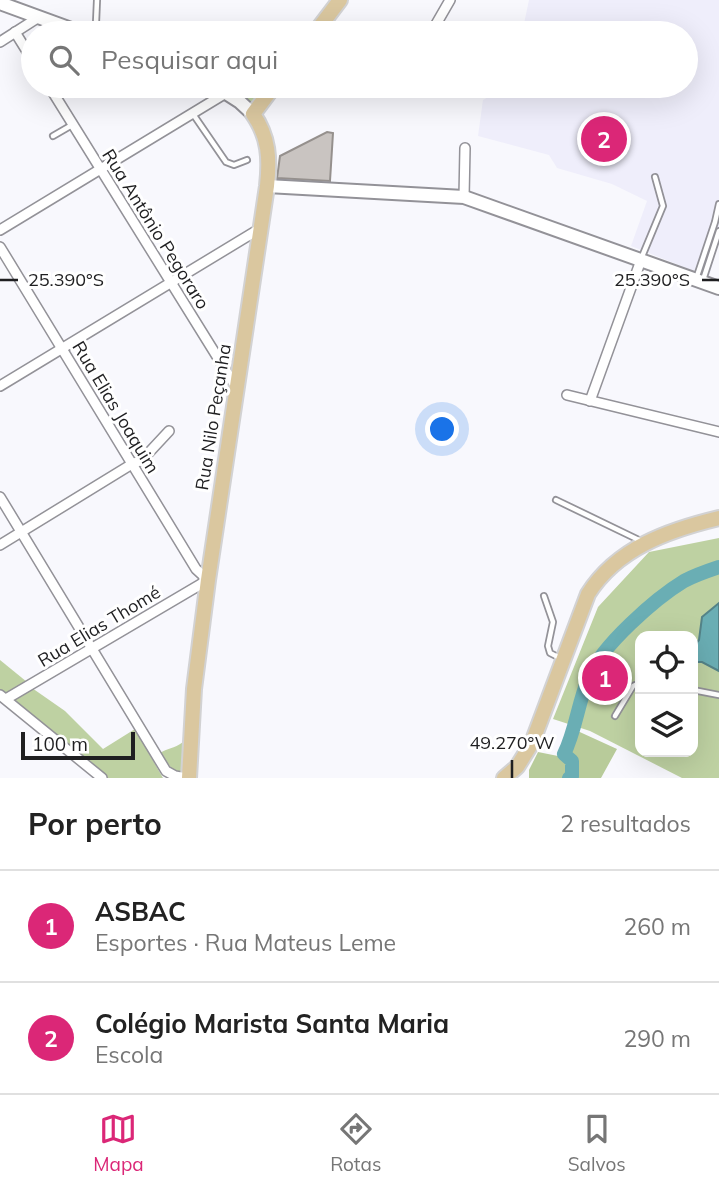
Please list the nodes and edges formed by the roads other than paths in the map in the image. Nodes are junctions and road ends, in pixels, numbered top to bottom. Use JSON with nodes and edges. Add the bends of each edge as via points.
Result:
{"nodes":[{"id":1,"x":97,"y":0,"type":"edge"},
{"id":2,"x":340,"y":0,"type":"edge"},
{"id":3,"x":450,"y":0,"type":"edge"},
{"id":4,"x":0,"y":3,"type":"edge"},
{"id":5,"x":39,"y":17,"type":"junction"},
{"id":6,"x":33,"y":21,"type":"edge"},
{"id":7,"x":50,"y":21,"type":"edge"},
{"id":8,"x":96,"y":21,"type":"edge"},
{"id":9,"x":324,"y":21,"type":"edge"},
{"id":10,"x":438,"y":21,"type":"edge"},
{"id":11,"x":21,"y":28,"type":"edge"},
{"id":12,"x":15,"y":32,"type":"junction"},
{"id":13,"x":0,"y":42,"type":"edge"},
{"id":14,"x":21,"y":42,"type":"edge"},
{"id":15,"x":56,"y":98,"type":"edge"},
{"id":16,"x":218,"y":98,"type":"edge"},
{"id":17,"x":232,"y":98,"type":"edge"},
{"id":18,"x":265,"y":98,"type":"edge"},
{"id":19,"x":193,"y":113,"type":"junction"},
{"id":20,"x":253,"y":114,"type":"junction"},
{"id":21,"x":73,"y":125,"type":"junction"},
{"id":22,"x":53,"y":135,"type":"dead end"},
{"id":23,"x":465,"y":148,"type":"dead end"},
{"id":24,"x":247,"y":160,"type":"dead end"},
{"id":25,"x":101,"y":169,"type":"junction"},
{"id":26,"x":655,"y":177,"type":"dead end"},
{"id":27,"x":267,"y":186,"type":"junction"},
{"id":28,"x":464,"y":197,"type":"junction"},
{"id":29,"x":719,"y":204,"type":"edge"},
{"id":30,"x":261,"y":228,"type":"junction"},
{"id":31,"x":0,"y":230,"type":"edge"},
{"id":32,"x":719,"y":231,"type":"edge"},
{"id":33,"x":0,"y":247,"type":"edge"},
{"id":34,"x":641,"y":260,"type":"junction"},
{"id":35,"x":699,"y":281,"type":"junction"},
{"id":36,"x":172,"y":283,"type":"junction"},
{"id":37,"x":719,"y":288,"type":"edge"},
{"id":38,"x":62,"y":349,"type":"junction"},
{"id":39,"x":0,"y":386,"type":"edge"},
{"id":40,"x":237,"y":388,"type":"junction"},
{"id":41,"x":568,"y":395,"type":"dead end"},
{"id":42,"x":590,"y":401,"type":"junction"},
{"id":43,"x":169,"y":431,"type":"dead end"},
{"id":44,"x":719,"y":432,"type":"edge"},
{"id":45,"x":132,"y":464,"type":"junction"},
{"id":46,"x":0,"y":497,"type":"edge"},
{"id":47,"x":556,"y":500,"type":"dead end"},
{"id":48,"x":719,"y":518,"type":"edge"},
{"id":49,"x":21,"y":532,"type":"junction"},
{"id":50,"x":646,"y":543,"type":"junction"},
{"id":51,"x":0,"y":545,"type":"edge"},
{"id":52,"x":208,"y":580,"type":"junction"},
{"id":53,"x":544,"y":596,"type":"dead end"},
{"id":54,"x":92,"y":650,"type":"junction"},
{"id":55,"x":564,"y":660,"type":"junction"},
{"id":56,"x":635,"y":685,"type":"edge"},
{"id":57,"x":698,"y":691,"type":"edge"},
{"id":58,"x":719,"y":695,"type":"edge"},
{"id":59,"x":3,"y":697,"type":"edge"},
{"id":60,"x":615,"y":716,"type":"dead end"},
{"id":61,"x":102,"y":778,"type":"edge"},
{"id":62,"x":188,"y":778,"type":"edge"},
{"id":63,"x":503,"y":778,"type":"edge"}],
"edges":[{"from":1,"to":8,"type":"lane"},
{"from":2,"to":9,"type":"main road"},
{"from":3,"to":10,"type":"street"},
{"from":4,"to":5,"type":"main road"},
{"from":5,"to":6,"type":"street"},
{"from":5,"to":7,"type":"main road"},
{"from":11,"to":12,"type":"street"},
{"from":12,"to":13,"type":"street"},
{"from":12,"to":14,"type":"street"},
{"from":15,"to":21,"type":"street","name":"Rua Antônio Pegoraro"},
{"from":16,"to":19,"type":"street"},
{"from":17,"to":20,"type":"main road","name":"Rua Nilo Peçanha"},
{"from":18,"to":20,"type":"main road"},
{"from":19,"to":24,"type":"lane","via":[[226,162],[234,165]]},
{"from":19,"to":25,"type":"street"},
{"from":20,"to":27,"type":"main road","name":"Rua Nilo Peçanha","via":[[268,145]]},
{"from":21,"to":22,"type":"lane"},
{"from":21,"to":25,"type":"street","name":"Rua Antônio Pegoraro"},
{"from":23,"to":28,"type":"street"},
{"from":25,"to":31,"type":"street"},
{"from":25,"to":36,"type":"street","name":"Rua Antônio Pegoraro"},
{"from":26,"to":34,"type":"lane","via":[[663,206]]},
{"from":27,"to":28,"type":"main road"},
{"from":27,"to":30,"type":"main road","name":"Rua Nilo Peçanha"},
{"from":28,"to":34,"type":"main road"},
{"from":29,"to":35,"type":"lane"},
{"from":30,"to":36,"type":"street"},
{"from":30,"to":40,"type":"main road","name":"Rua Nilo Peçanha"},
{"from":32,"to":35,"type":"lane"},
{"from":33,"to":38,"type":"street","name":"Rua Elias Joaquim"},
{"from":34,"to":35,"type":"main road"},
{"from":34,"to":42,"type":"street"},
{"from":35,"to":37,"type":"main road"},
{"from":36,"to":38,"type":"street"},
{"from":36,"to":40,"type":"street","name":"Rua Antônio Pegoraro"},
{"from":38,"to":39,"type":"street"},
{"from":38,"to":45,"type":"street","name":"Rua Elias Joaquim"},
{"from":40,"to":52,"type":"main road","name":"Rua Nilo Peçanha"},
{"from":41,"to":42,"type":"street"},
{"from":42,"to":44,"type":"street"},
{"from":43,"to":45,"type":"street","via":[[142,460]]},
{"from":45,"to":49,"type":"street"},
{"from":45,"to":52,"type":"street","name":"Rua Elias Joaquim"},
{"from":46,"to":49,"type":"street"},
{"from":47,"to":50,"type":"lane"},
{"from":48,"to":50,"type":"main road"},
{"from":49,"to":51,"type":"street"},
{"from":49,"to":54,"type":"street"},
{"from":50,"to":55,"type":"main road","via":[[619,559],[596,581]]},
{"from":52,"to":54,"type":"street","name":"Rua Elias Thomé"},
{"from":52,"to":62,"type":"main road","name":"Rua Nilo Peçanha"},
{"from":53,"to":55,"type":"lane","via":[[553,622],[550,653]]},
{"from":54,"to":59,"type":"street","name":"Rua Elias Thomé"},
{"from":54,"to":62,"type":"street","via":[[166,771]]},
{"from":55,"to":63,"type":"main road","via":[[532,743]]},
{"from":56,"to":60,"type":"lane"},
{"from":57,"to":58,"type":"lane"},
{"from":59,"to":61,"type":"street"}]}
